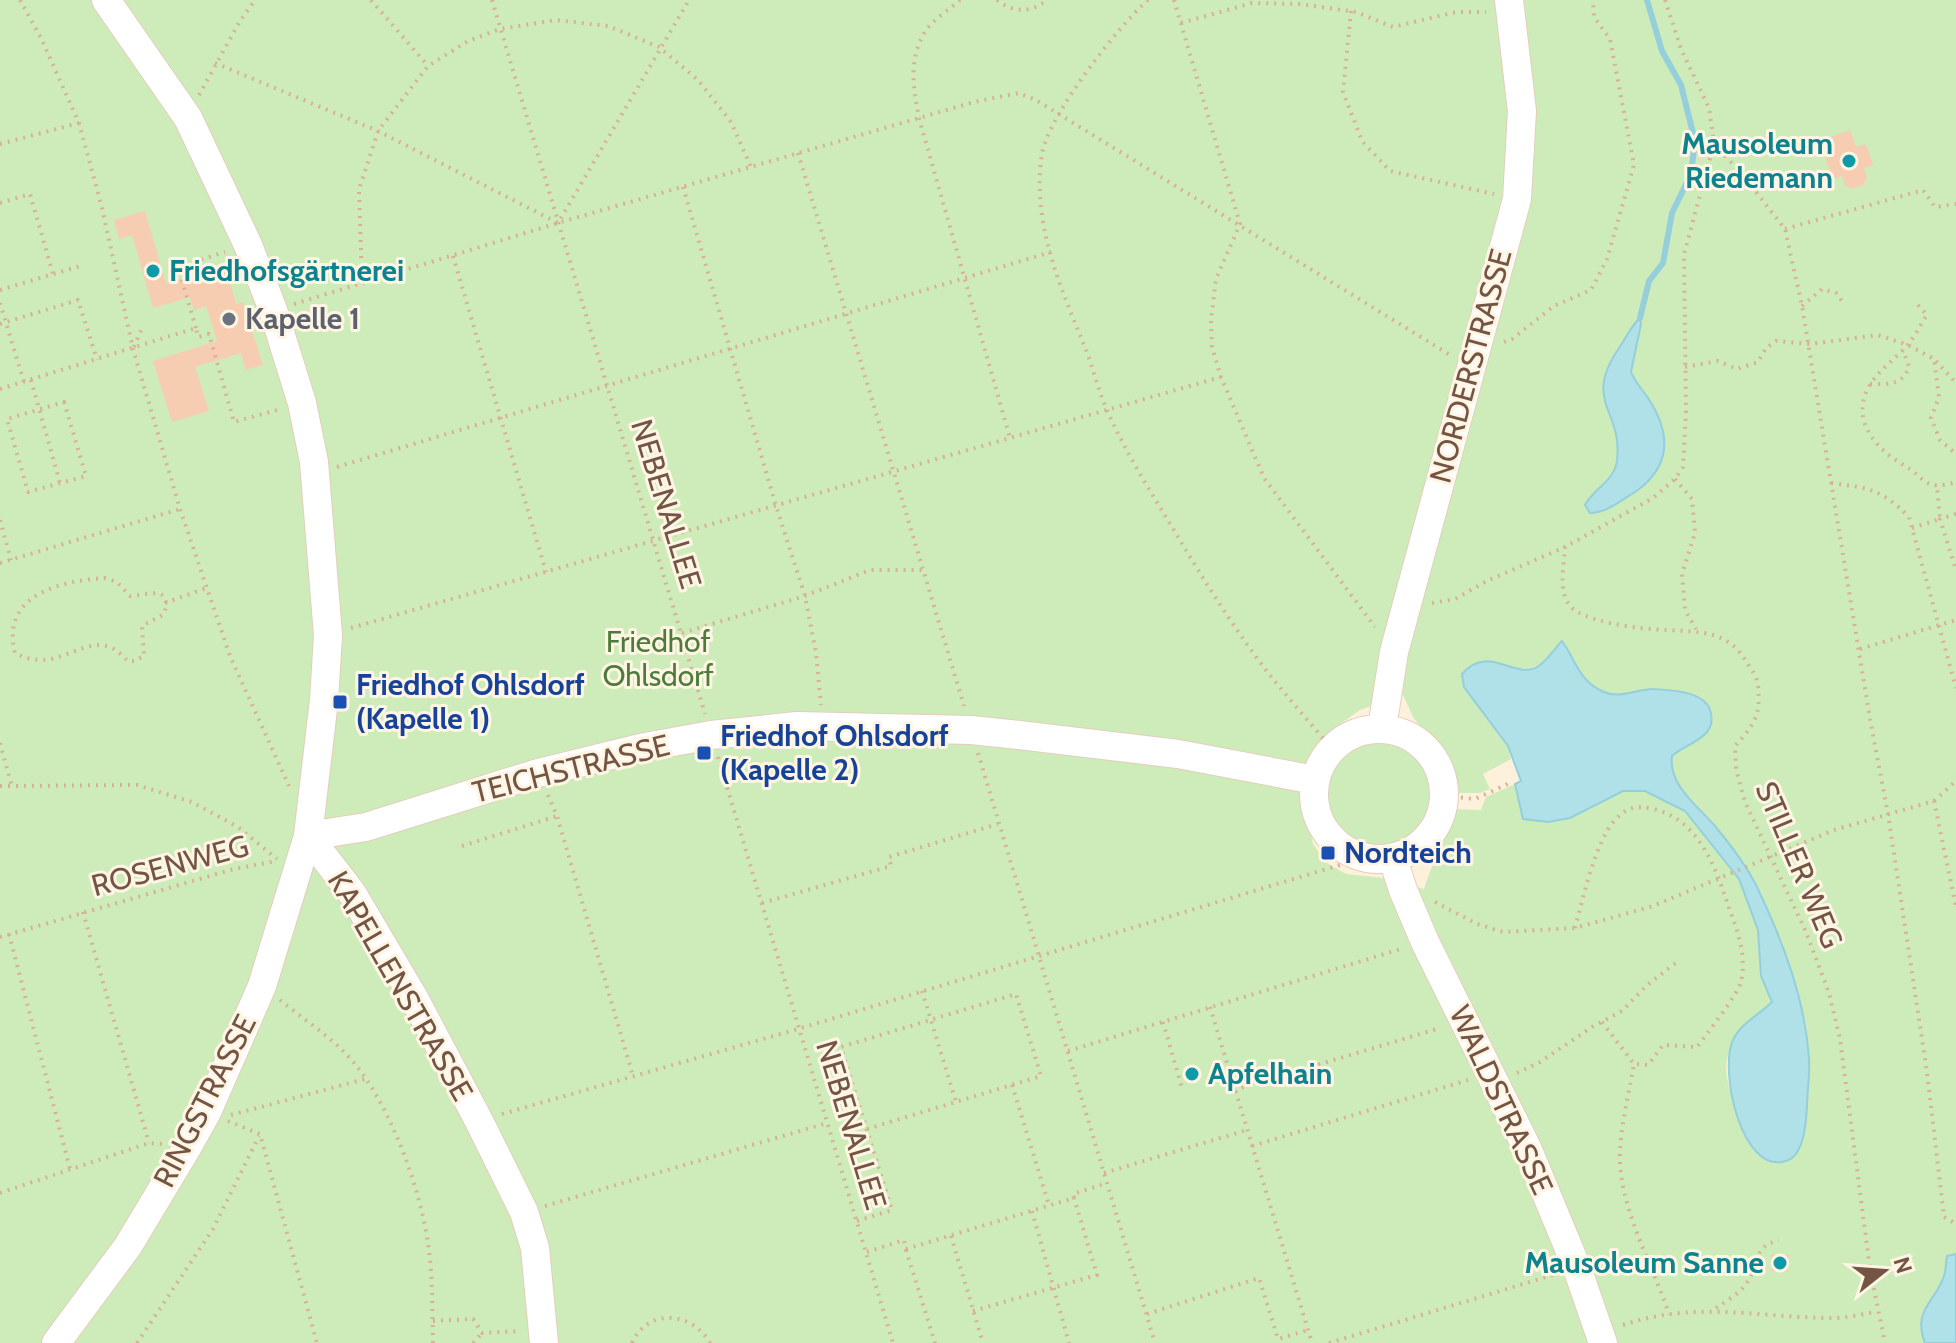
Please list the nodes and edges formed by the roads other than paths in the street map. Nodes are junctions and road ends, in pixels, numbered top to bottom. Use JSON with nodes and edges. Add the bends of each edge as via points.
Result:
{"nodes":[{"id":1,"x":106,"y":0,"type":"edge"},
{"id":2,"x":1511,"y":6,"type":"edge"},
{"id":3,"x":1382,"y":728,"type":"junction"},
{"id":4,"x":1315,"y":780,"type":"junction"},
{"id":5,"x":308,"y":836,"type":"junction"},
{"id":6,"x":1393,"y":859,"type":"junction"},
{"id":7,"x":544,"y":1337,"type":"edge"},
{"id":8,"x":1602,"y":1338,"type":"edge"},
{"id":9,"x":56,"y":1343,"type":"edge"}],
"edges":[{"from":1,"to":5,"type":"street","via":[[188,118],[248,245],[302,403],[315,473],[328,635]]},
{"from":2,"to":3,"type":"street","name":"NORDERSTRASSE","via":[[1522,111],[1517,199],[1394,652]]},
{"from":3,"to":4,"type":"street","via":[[1355,733],[1332,749]]},
{"from":3,"to":6,"type":"street","via":[[1420,742],[1434,757],[1445,796],[1435,829],[1424,843]]},
{"from":4,"to":5,"type":"street","name":"TEICHSTRASSE","via":[[1178,754],[1019,735],[797,726],[640,748],[538,773],[366,827]]},
{"from":4,"to":6,"type":"street","via":[[1316,812],[1331,839],[1363,858]]},
{"from":5,"to":7,"type":"street","name":"KAPELLENSTRASSE","via":[[352,893],[414,998],[524,1212],[535,1248]]},
{"from":5,"to":9,"type":"street","name":"RINGSTRASSE","via":[[262,986],[207,1112],[128,1246]]},
{"from":6,"to":8,"type":"street","name":"WALDSTRASSE","via":[[1425,942],[1494,1078],[1577,1268]]}]}
